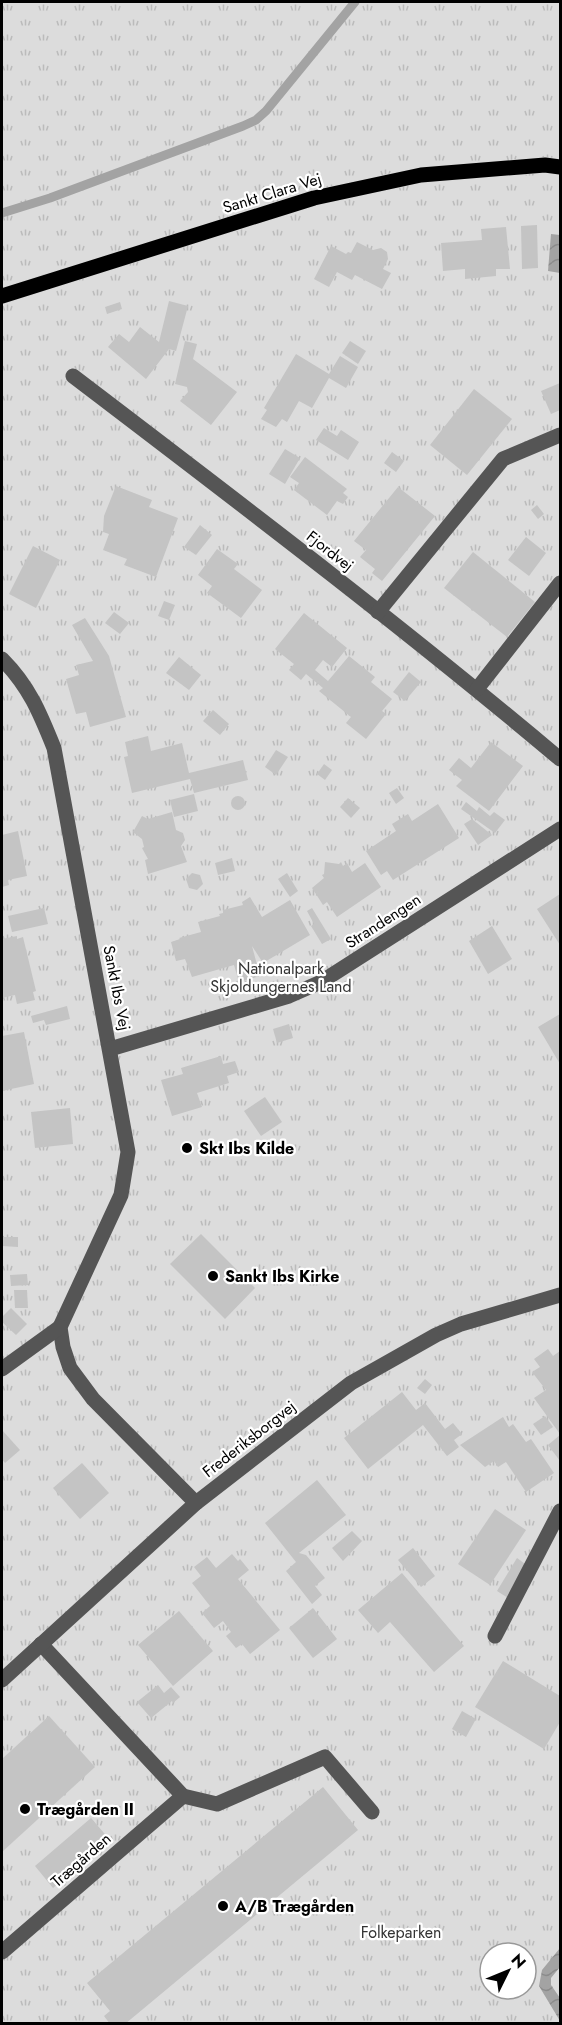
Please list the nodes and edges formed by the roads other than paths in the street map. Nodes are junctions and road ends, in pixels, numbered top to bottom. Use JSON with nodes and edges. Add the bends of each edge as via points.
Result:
{"nodes":[{"id":1,"x":561,"y":167,"type":"edge"},
{"id":2,"x":2,"y":296,"type":"edge"},
{"id":3,"x":73,"y":376,"type":"dead end"},
{"id":4,"x":561,"y":435,"type":"edge"},
{"id":5,"x":561,"y":583,"type":"edge"},
{"id":6,"x":378,"y":612,"type":"junction"},
{"id":7,"x":2,"y":659,"type":"edge"},
{"id":8,"x":477,"y":689,"type":"junction"},
{"id":9,"x":561,"y":759,"type":"edge"},
{"id":10,"x":561,"y":829,"type":"edge"},
{"id":11,"x":110,"y":1049,"type":"junction"},
{"id":12,"x":561,"y":1295,"type":"edge"},
{"id":13,"x":60,"y":1327,"type":"junction"},
{"id":14,"x":2,"y":1369,"type":"edge"},
{"id":15,"x":196,"y":1503,"type":"junction"},
{"id":16,"x":561,"y":1511,"type":"edge"},
{"id":17,"x":495,"y":1636,"type":"dead end"},
{"id":18,"x":41,"y":1644,"type":"junction"},
{"id":19,"x":2,"y":1680,"type":"edge"},
{"id":20,"x":183,"y":1796,"type":"junction"},
{"id":21,"x":372,"y":1812,"type":"dead end"},
{"id":22,"x":2,"y":1952,"type":"edge"}],
"edges":[{"from":1,"to":2,"type":"main road","name":"Sankt Clara Vej","via":[[421,175],[314,198]]},
{"from":3,"to":6,"type":"street","name":"Fjordvej"},
{"from":4,"to":6,"type":"street","via":[[503,459]]},
{"from":5,"to":8,"type":"street"},
{"from":6,"to":8,"type":"street","name":"Fjordvej"},
{"from":7,"to":11,"type":"street","name":"Sankt Ibs Vej","via":[[35,701],[54,748]]},
{"from":8,"to":9,"type":"street","name":"Fjordvej"},
{"from":10,"to":11,"type":"street","name":"Strandengen","via":[[321,982],[289,996]]},
{"from":11,"to":13,"type":"street","name":"Sankt Ibs Vej","via":[[128,1152],[121,1195]]},
{"from":12,"to":15,"type":"street","name":"Frederiksborgvej","via":[[461,1324],[421,1343],[351,1383]]},
{"from":13,"to":14,"type":"street","name":"Sankt Ibs Vej"},
{"from":13,"to":15,"type":"street","via":[[70,1368],[93,1399]]},
{"from":15,"to":18,"type":"street","name":"Frederiksborgvej"},
{"from":16,"to":17,"type":"street"},
{"from":18,"to":19,"type":"street","name":"Frederiksborgvej"},
{"from":18,"to":20,"type":"street"},
{"from":20,"to":21,"type":"street","via":[[217,1804],[325,1757]]},
{"from":20,"to":22,"type":"street","name":"Trægården"}]}
